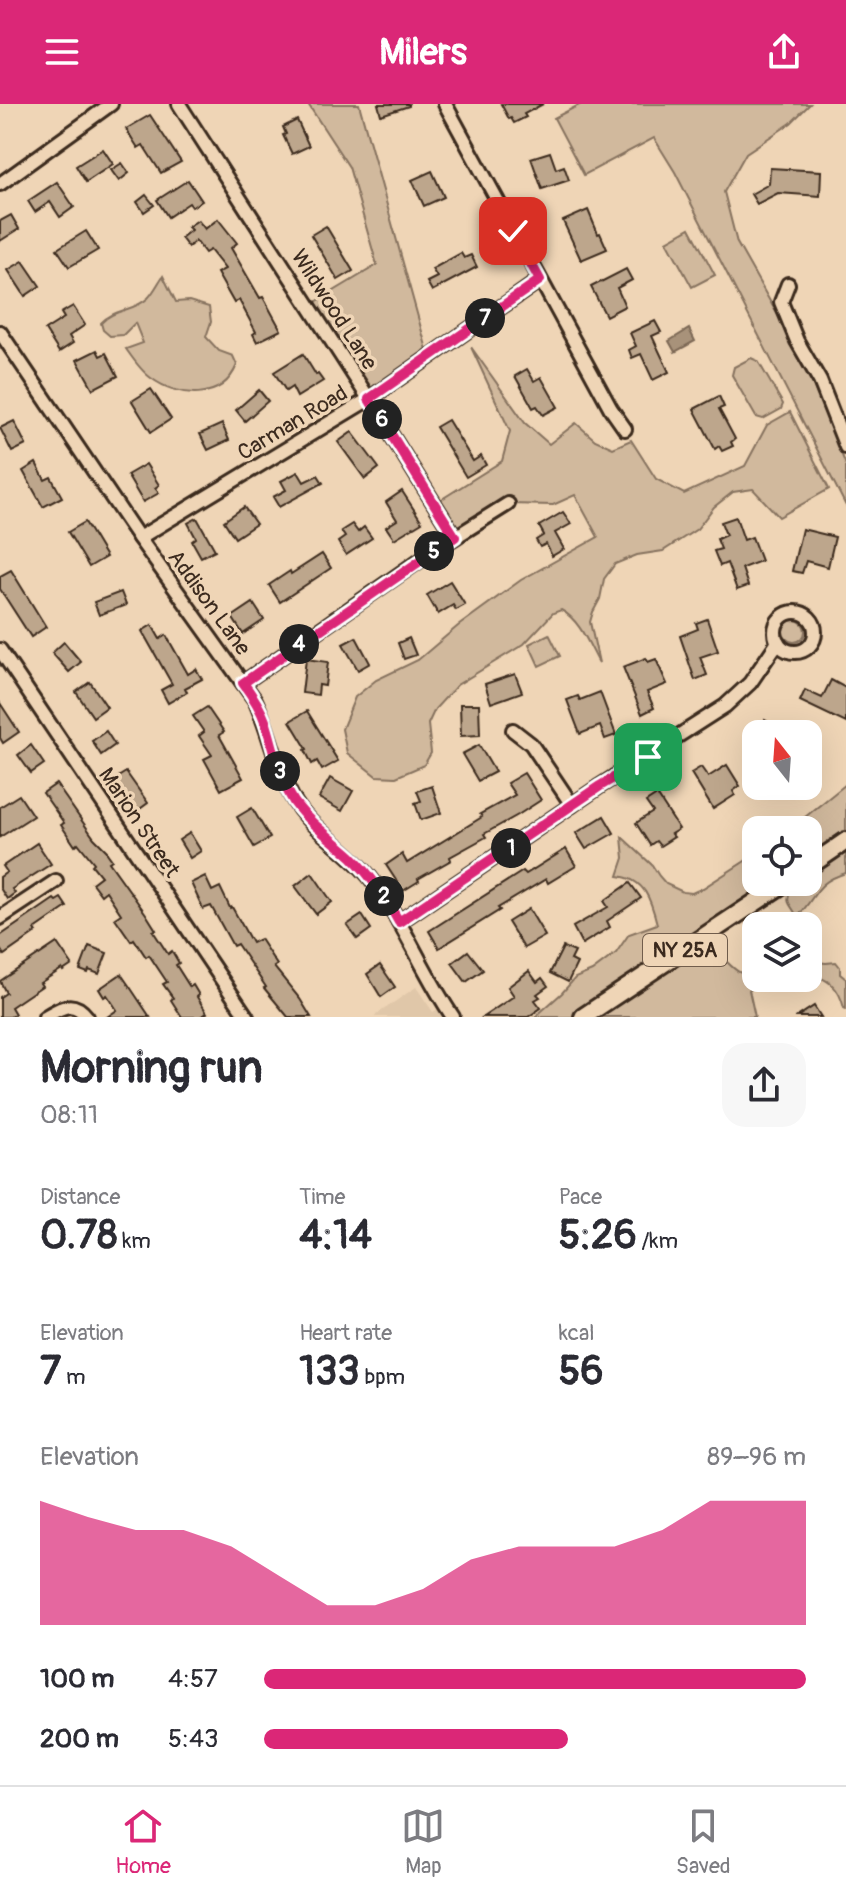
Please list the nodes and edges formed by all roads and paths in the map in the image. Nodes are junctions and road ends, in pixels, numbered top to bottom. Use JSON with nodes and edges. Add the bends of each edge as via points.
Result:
{"nodes":[{"id":1,"x":111,"y":104,"type":"edge"},
{"id":2,"x":179,"y":104,"type":"edge"},
{"id":3,"x":445,"y":104,"type":"edge"},
{"id":4,"x":0,"y":184,"type":"edge"},
{"id":5,"x":540,"y":280,"type":"junction"},
{"id":6,"x":788,"y":284,"type":"dead end"},
{"id":7,"x":0,"y":332,"type":"edge"},
{"id":8,"x":369,"y":399,"type":"junction"},
{"id":9,"x":625,"y":429,"type":"dead end"},
{"id":10,"x":846,"y":447,"type":"edge"},
{"id":11,"x":508,"y":504,"type":"dead end"},
{"id":12,"x":455,"y":537,"type":"junction"},
{"id":13,"x":139,"y":538,"type":"junction"},
{"id":14,"x":778,"y":642,"type":"dead end"},
{"id":15,"x":0,"y":650,"type":"edge"},
{"id":16,"x":243,"y":683,"type":"junction"},
{"id":17,"x":513,"y":730,"type":"dead end"},
{"id":18,"x":572,"y":805,"type":"junction"},
{"id":19,"x":846,"y":841,"type":"edge"},
{"id":20,"x":822,"y":857,"type":"edge"},
{"id":21,"x":56,"y":881,"type":"dead end"},
{"id":22,"x":765,"y":896,"type":"edge"},
{"id":23,"x":0,"y":918,"type":"edge"},
{"id":24,"x":399,"y":922,"type":"junction"},
{"id":25,"x":45,"y":1017,"type":"edge"},
{"id":26,"x":87,"y":1017,"type":"edge"},
{"id":27,"x":247,"y":1017,"type":"edge"},
{"id":28,"x":453,"y":1017,"type":"edge"},
{"id":29,"x":583,"y":1017,"type":"edge"}],
"edges":[{"from":1,"to":4,"type":"street"},
{"from":2,"to":8,"type":"street","name":"Wildwood Lane"},
{"from":3,"to":5,"type":"street"},
{"from":5,"to":8,"type":"street","name":"Carman Road"},
{"from":5,"to":9,"type":"street"},
{"from":6,"to":10,"type":"street","via":[[781,302],[787,319],[820,381]]},
{"from":7,"to":13,"type":"street","name":"Addison Lane"},
{"from":8,"to":12,"type":"street","name":"Wildwood Lane"},
{"from":8,"to":13,"type":"street","name":"Carman Road"},
{"from":11,"to":12,"type":"street"},
{"from":12,"to":16,"type":"street"},
{"from":13,"to":16,"type":"street","name":"Addison Lane"},
{"from":14,"to":18,"type":"street","via":[[750,683],[725,706]]},
{"from":15,"to":27,"type":"street","name":"Marion Street"},
{"from":16,"to":24,"type":"street","name":"Addison Lane","via":[[264,719],[293,800],[370,877]]},
{"from":17,"to":18,"type":"street","via":[[531,744]]},
{"from":18,"to":24,"type":"street"},
{"from":19,"to":20,"type":"main road"},
{"from":21,"to":23,"type":"street"},
{"from":22,"to":29,"type":"main road","number":"NY 25A"},
{"from":24,"to":28,"type":"street","name":"Addison Lane"},
{"from":25,"to":26,"type":"street","via":[[69,1006]]}]}
